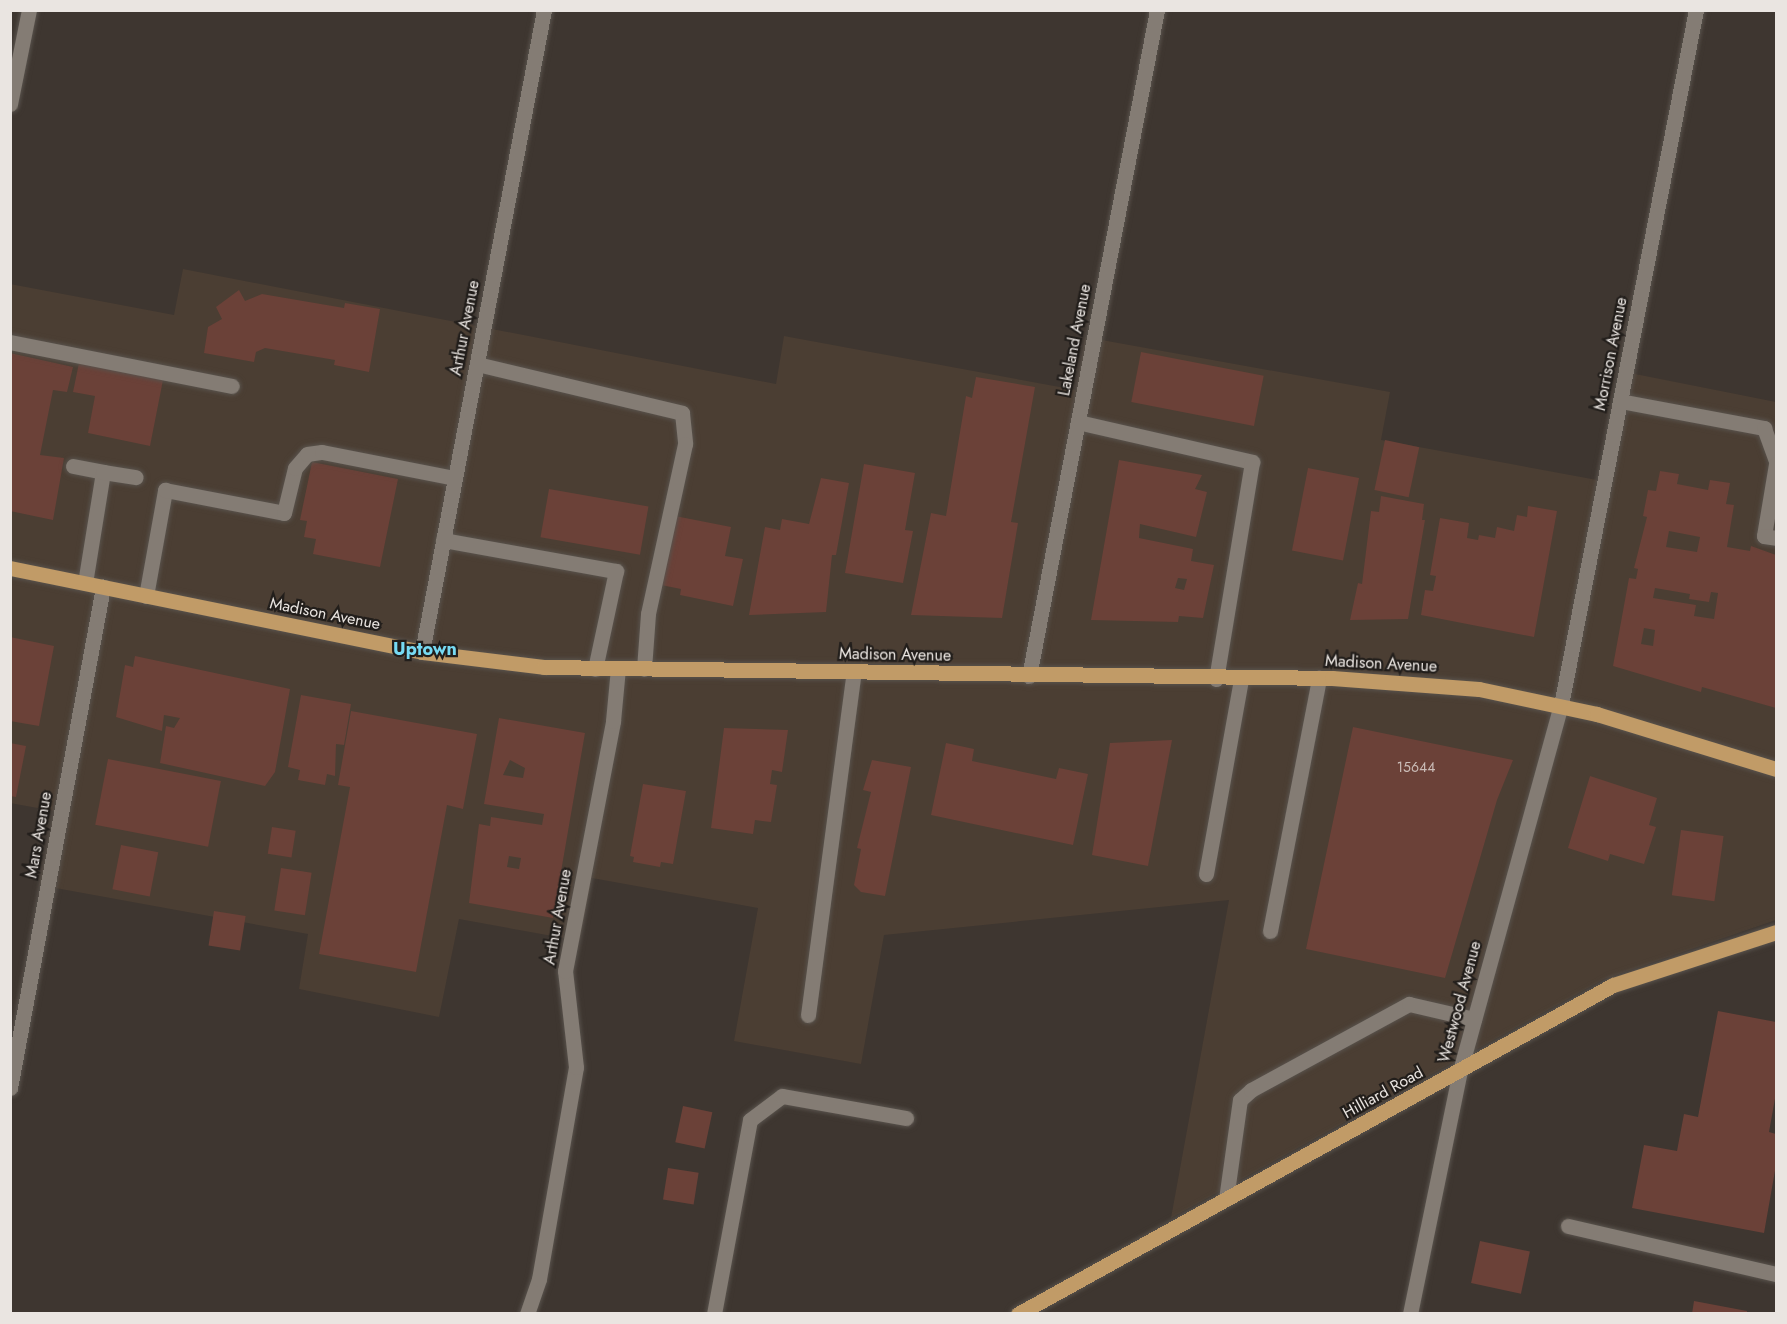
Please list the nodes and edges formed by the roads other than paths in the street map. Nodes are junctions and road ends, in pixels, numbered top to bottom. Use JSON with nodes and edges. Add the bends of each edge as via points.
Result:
{"nodes":[{"id":1,"x":29,"y":10,"type":"edge"},
{"id":2,"x":544,"y":10,"type":"edge"},
{"id":3,"x":1158,"y":10,"type":"edge"},
{"id":4,"x":1696,"y":10,"type":"edge"},
{"id":5,"x":10,"y":104,"type":"edge"},
{"id":6,"x":10,"y":342,"type":"edge"},
{"id":7,"x":477,"y":364,"type":"junction"},
{"id":8,"x":232,"y":386,"type":"dead end"},
{"id":9,"x":1620,"y":400,"type":"junction"},
{"id":10,"x":1078,"y":422,"type":"junction"},
{"id":11,"x":1776,"y":463,"type":"edge"},
{"id":12,"x":73,"y":466,"type":"dead end"},
{"id":13,"x":103,"y":472,"type":"junction"},
{"id":14,"x":136,"y":477,"type":"dead end"},
{"id":15,"x":454,"y":478,"type":"junction"},
{"id":16,"x":1776,"y":538,"type":"edge"},
{"id":17,"x":443,"y":540,"type":"junction"},
{"id":18,"x":10,"y":568,"type":"edge"},
{"id":19,"x":85,"y":584,"type":"junction"},
{"id":20,"x":103,"y":587,"type":"junction"},
{"id":21,"x":146,"y":596,"type":"junction"},
{"id":22,"x":422,"y":652,"type":"junction"},
{"id":23,"x":618,"y":668,"type":"junction"},
{"id":24,"x":595,"y":669,"type":"junction"},
{"id":25,"x":644,"y":669,"type":"junction"},
{"id":26,"x":854,"y":672,"type":"junction"},
{"id":27,"x":1029,"y":676,"type":"junction"},
{"id":28,"x":1319,"y":678,"type":"junction"},
{"id":29,"x":1216,"y":679,"type":"junction"},
{"id":30,"x":1241,"y":679,"type":"junction"},
{"id":31,"x":1561,"y":705,"type":"junction"},
{"id":32,"x":1776,"y":769,"type":"edge"},
{"id":33,"x":1206,"y":874,"type":"dead end"},
{"id":34,"x":1270,"y":931,"type":"dead end"},
{"id":35,"x":1776,"y":932,"type":"edge"},
{"id":36,"x":808,"y":1015,"type":"dead end"},
{"id":37,"x":1474,"y":1019,"type":"junction"},
{"id":38,"x":1460,"y":1071,"type":"junction"},
{"id":39,"x":10,"y":1088,"type":"edge"},
{"id":40,"x":906,"y":1118,"type":"dead end"},
{"id":41,"x":1226,"y":1199,"type":"junction"},
{"id":42,"x":1568,"y":1226,"type":"dead end"},
{"id":43,"x":1776,"y":1274,"type":"edge"},
{"id":44,"x":527,"y":1314,"type":"edge"},
{"id":45,"x":714,"y":1314,"type":"edge"},
{"id":46,"x":1018,"y":1314,"type":"edge"},
{"id":47,"x":1410,"y":1314,"type":"edge"}],
"edges":[{"from":1,"to":5,"type":"street"},
{"from":2,"to":7,"type":"street","name":"Arthur Avenue"},
{"from":3,"to":10,"type":"street","name":"Lakeland Avenue"},
{"from":4,"to":9,"type":"street","name":"Morrison Avenue"},
{"from":6,"to":8,"type":"street"},
{"from":7,"to":15,"type":"street","name":"Arthur Avenue"},
{"from":7,"to":25,"type":"street","via":[[671,407],[682,413],[685,444],[648,614]]},
{"from":9,"to":11,"type":"street","via":[[1764,428]]},
{"from":9,"to":31,"type":"street","name":"Morrison Avenue"},
{"from":10,"to":27,"type":"street","name":"Lakeland Avenue"},
{"from":10,"to":29,"type":"street","via":[[1252,462]]},
{"from":11,"to":16,"type":"street","via":[[1764,536]]},
{"from":12,"to":13,"type":"street"},
{"from":13,"to":14,"type":"street"},
{"from":13,"to":19,"type":"street"},
{"from":15,"to":17,"type":"street","name":"Arthur Avenue"},
{"from":15,"to":21,"type":"street","via":[[322,452],[307,454],[295,468],[284,513],[165,490]]},
{"from":17,"to":22,"type":"street","name":"Arthur Avenue"},
{"from":17,"to":24,"type":"street","via":[[616,571]]},
{"from":18,"to":19,"type":"main road","name":"Madison Avenue"},
{"from":19,"to":20,"type":"main road","name":"Madison Avenue"},
{"from":20,"to":21,"type":"main road","name":"Madison Avenue"},
{"from":20,"to":39,"type":"street","name":"Mars Avenue"},
{"from":21,"to":22,"type":"main road","name":"Madison Avenue"},
{"from":22,"to":24,"type":"main road","name":"Madison Avenue","via":[[490,662]]},
{"from":23,"to":24,"type":"main road","name":"Madison Avenue"},
{"from":23,"to":25,"type":"main road","name":"Madison Avenue"},
{"from":23,"to":44,"type":"street","name":"Arthur Avenue","via":[[613,721],[565,971],[576,1066],[539,1279]]},
{"from":25,"to":26,"type":"main road","name":"Madison Avenue"},
{"from":26,"to":27,"type":"main road","name":"Madison Avenue"},
{"from":26,"to":36,"type":"street"},
{"from":27,"to":29,"type":"main road","name":"Madison Avenue"},
{"from":28,"to":30,"type":"main road","name":"Madison Avenue"},
{"from":28,"to":31,"type":"main road","name":"Madison Avenue","via":[[1479,688]]},
{"from":28,"to":34,"type":"street"},
{"from":29,"to":30,"type":"main road","name":"Madison Avenue"},
{"from":30,"to":33,"type":"street"},
{"from":31,"to":32,"type":"main road","name":"Madison Avenue"},
{"from":31,"to":37,"type":"street","name":"Westwood Avenue"},
{"from":35,"to":38,"type":"main road","name":"Hilliard Road","via":[[1613,985]]},
{"from":37,"to":38,"type":"street","name":"Westwood Avenue"},
{"from":37,"to":41,"type":"street","via":[[1409,1004],[1251,1090],[1240,1100]]},
{"from":38,"to":41,"type":"main road","name":"Hilliard Road"},
{"from":38,"to":47,"type":"street","name":"Westwood Avenue"},
{"from":40,"to":45,"type":"street","via":[[782,1096],[750,1120]]},
{"from":41,"to":46,"type":"main road","name":"Hilliard Road"},
{"from":42,"to":43,"type":"street","via":[[1662,1251]]}]}
